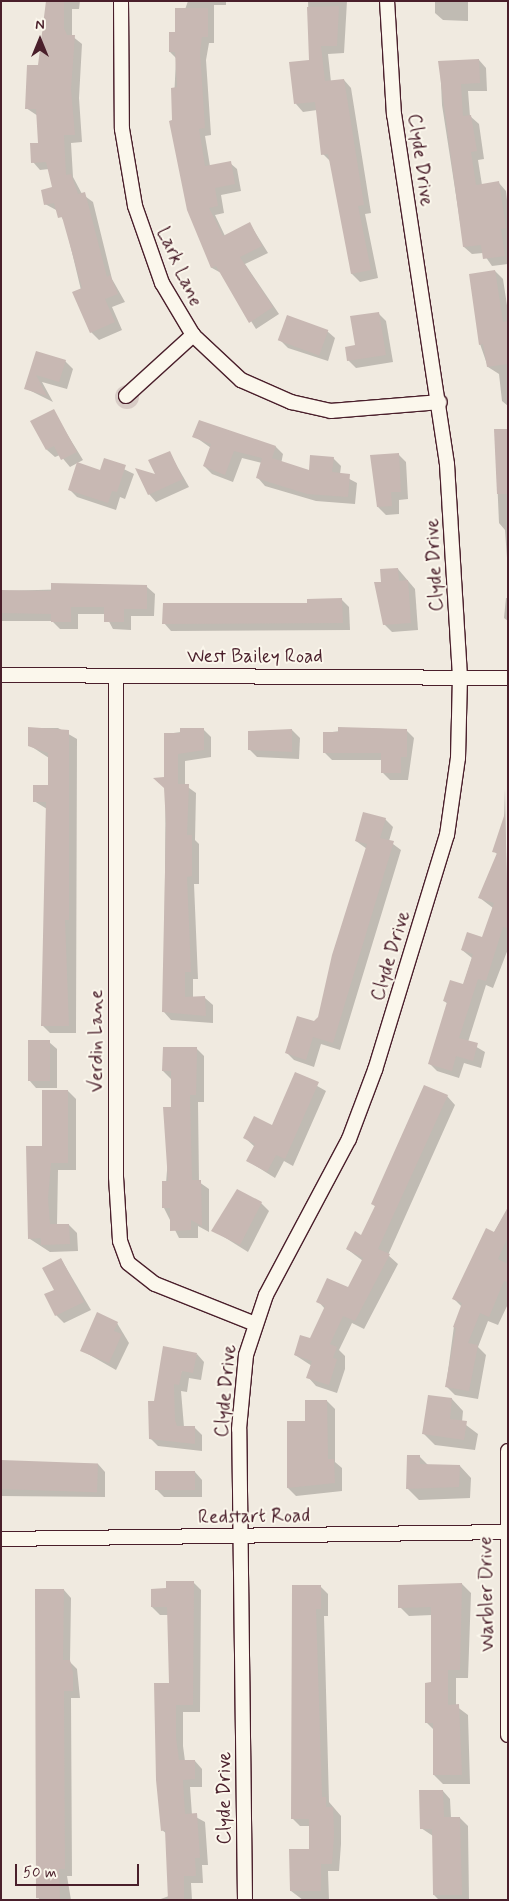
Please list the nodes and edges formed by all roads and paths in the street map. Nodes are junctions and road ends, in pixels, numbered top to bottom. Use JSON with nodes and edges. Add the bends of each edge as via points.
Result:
{"nodes":[{"id":1,"x":121,"y":1,"type":"edge"},
{"id":2,"x":388,"y":1,"type":"edge"},
{"id":3,"x":193,"y":335,"type":"junction"},
{"id":4,"x":126,"y":396,"type":"dead end"},
{"id":5,"x":440,"y":402,"type":"junction"},
{"id":6,"x":1,"y":675,"type":"edge"},
{"id":7,"x":116,"y":676,"type":"junction"},
{"id":8,"x":460,"y":677,"type":"junction"},
{"id":9,"x":508,"y":678,"type":"edge"},
{"id":10,"x":255,"y":1324,"type":"junction"},
{"id":11,"x":508,"y":1451,"type":"edge"},
{"id":12,"x":506,"y":1532,"type":"edge"},
{"id":13,"x":242,"y":1536,"type":"junction"},
{"id":14,"x":1,"y":1539,"type":"edge"},
{"id":15,"x":508,"y":1735,"type":"edge"},
{"id":16,"x":245,"y":1900,"type":"edge"}],
"edges":[{"from":1,"to":3,"type":"street","name":"Lark Lane","via":[[122,129],[135,206],[162,283]]},
{"from":2,"to":5,"type":"street","name":"Clyde Drive","via":[[394,115]]},
{"from":3,"to":4,"type":"street"},
{"from":3,"to":5,"type":"street","name":"Lark Lane","via":[[242,380],[291,402],[331,411]]},
{"from":5,"to":8,"type":"street","name":"Clyde Drive"},
{"from":6,"to":7,"type":"street","name":"West Bailey Road"},
{"from":7,"to":8,"type":"street","name":"West Bailey Road"},
{"from":7,"to":10,"type":"street","name":"Verdin Lane","via":[[116,1177],[120,1241],[128,1263],[149,1281]]},
{"from":8,"to":9,"type":"street","name":"West Bailey Road"},
{"from":8,"to":10,"type":"street","name":"Clyde Drive","via":[[458,758],[447,835],[375,1070],[349,1139]]},
{"from":10,"to":13,"type":"street","name":"Clyde Drive","via":[[241,1394]]},
{"from":11,"to":12,"type":"street","name":"Warbler Drive"},
{"from":12,"to":13,"type":"street","name":"Redstart Road"},
{"from":12,"to":15,"type":"street","name":"Warbler Drive"},
{"from":13,"to":14,"type":"street","name":"Redstart Road"},
{"from":13,"to":16,"type":"street","name":"Clyde Drive"}]}
